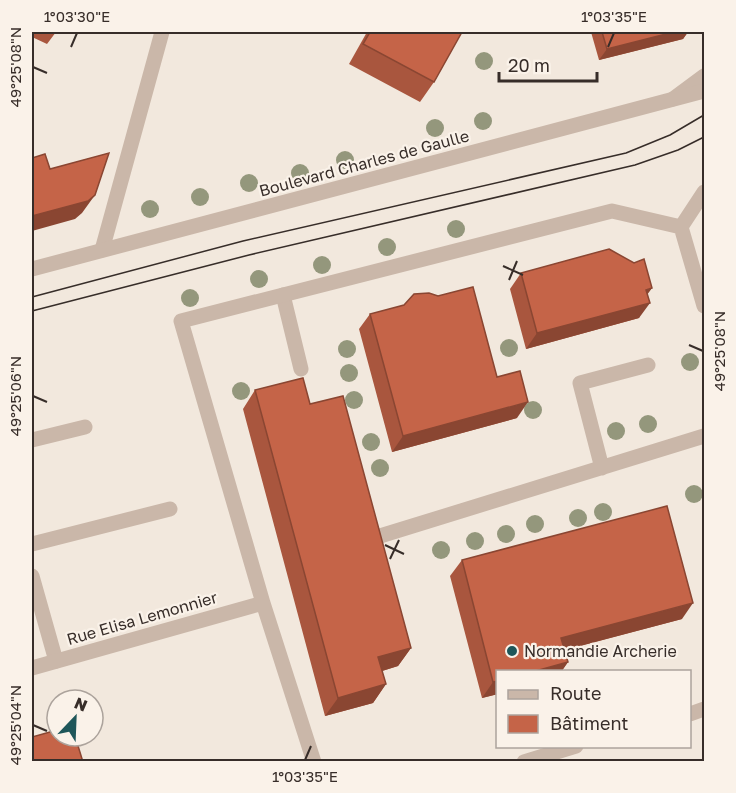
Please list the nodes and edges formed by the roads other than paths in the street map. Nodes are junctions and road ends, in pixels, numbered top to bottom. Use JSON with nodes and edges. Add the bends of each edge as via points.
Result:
{"nodes":[{"id":1,"x":162,"y":32,"type":"edge"},
{"id":2,"x":705,"y":76,"type":"edge"},
{"id":3,"x":705,"y":91,"type":"edge"},
{"id":4,"x":671,"y":100,"type":"junction"},
{"id":5,"x":705,"y":192,"type":"edge"},
{"id":6,"x":681,"y":227,"type":"junction"},
{"id":7,"x":102,"y":250,"type":"junction"},
{"id":8,"x":32,"y":268,"type":"edge"},
{"id":9,"x":283,"y":295,"type":"junction"},
{"id":10,"x":705,"y":306,"type":"edge"},
{"id":11,"x":648,"y":365,"type":"dead end"},
{"id":12,"x":301,"y":369,"type":"dead end"},
{"id":13,"x":85,"y":427,"type":"dead end"},
{"id":14,"x":705,"y":436,"type":"edge"},
{"id":15,"x":32,"y":440,"type":"edge"},
{"id":16,"x":602,"y":468,"type":"junction"},
{"id":17,"x":170,"y":509,"type":"dead end"},
{"id":18,"x":380,"y":536,"type":"edge"},
{"id":19,"x":32,"y":544,"type":"edge"},
{"id":20,"x":32,"y":576,"type":"edge"},
{"id":21,"x":263,"y":603,"type":"junction"},
{"id":22,"x":56,"y":661,"type":"junction"},
{"id":23,"x":32,"y":668,"type":"edge"},
{"id":24,"x":573,"y":748,"type":"edge"},
{"id":25,"x":314,"y":762,"type":"edge"},
{"id":26,"x":524,"y":762,"type":"edge"}],
"edges":[{"from":1,"to":7,"type":"street"},
{"from":2,"to":4,"type":"street"},
{"from":3,"to":4,"type":"street","name":"Boulevard Charles de Gaulle"},
{"from":4,"to":7,"type":"street","name":"Boulevard Charles de Gaulle"},
{"from":5,"to":6,"type":"street"},
{"from":6,"to":9,"type":"street","via":[[612,211]]},
{"from":6,"to":10,"type":"street"},
{"from":7,"to":8,"type":"street","name":"Boulevard Charles de Gaulle"},
{"from":9,"to":12,"type":"street"},
{"from":9,"to":21,"type":"street","via":[[180,321]]},
{"from":11,"to":16,"type":"street","via":[[580,383]]},
{"from":13,"to":15,"type":"street"},
{"from":14,"to":16,"type":"street"},
{"from":16,"to":18,"type":"street"},
{"from":17,"to":19,"type":"street"},
{"from":20,"to":22,"type":"street"},
{"from":21,"to":22,"type":"street","name":"Rue Elisa Lemonnier"},
{"from":21,"to":25,"type":"street"},
{"from":22,"to":23,"type":"street","name":"Rue Elisa Lemonnier"},
{"from":24,"to":26,"type":"street"}]}
